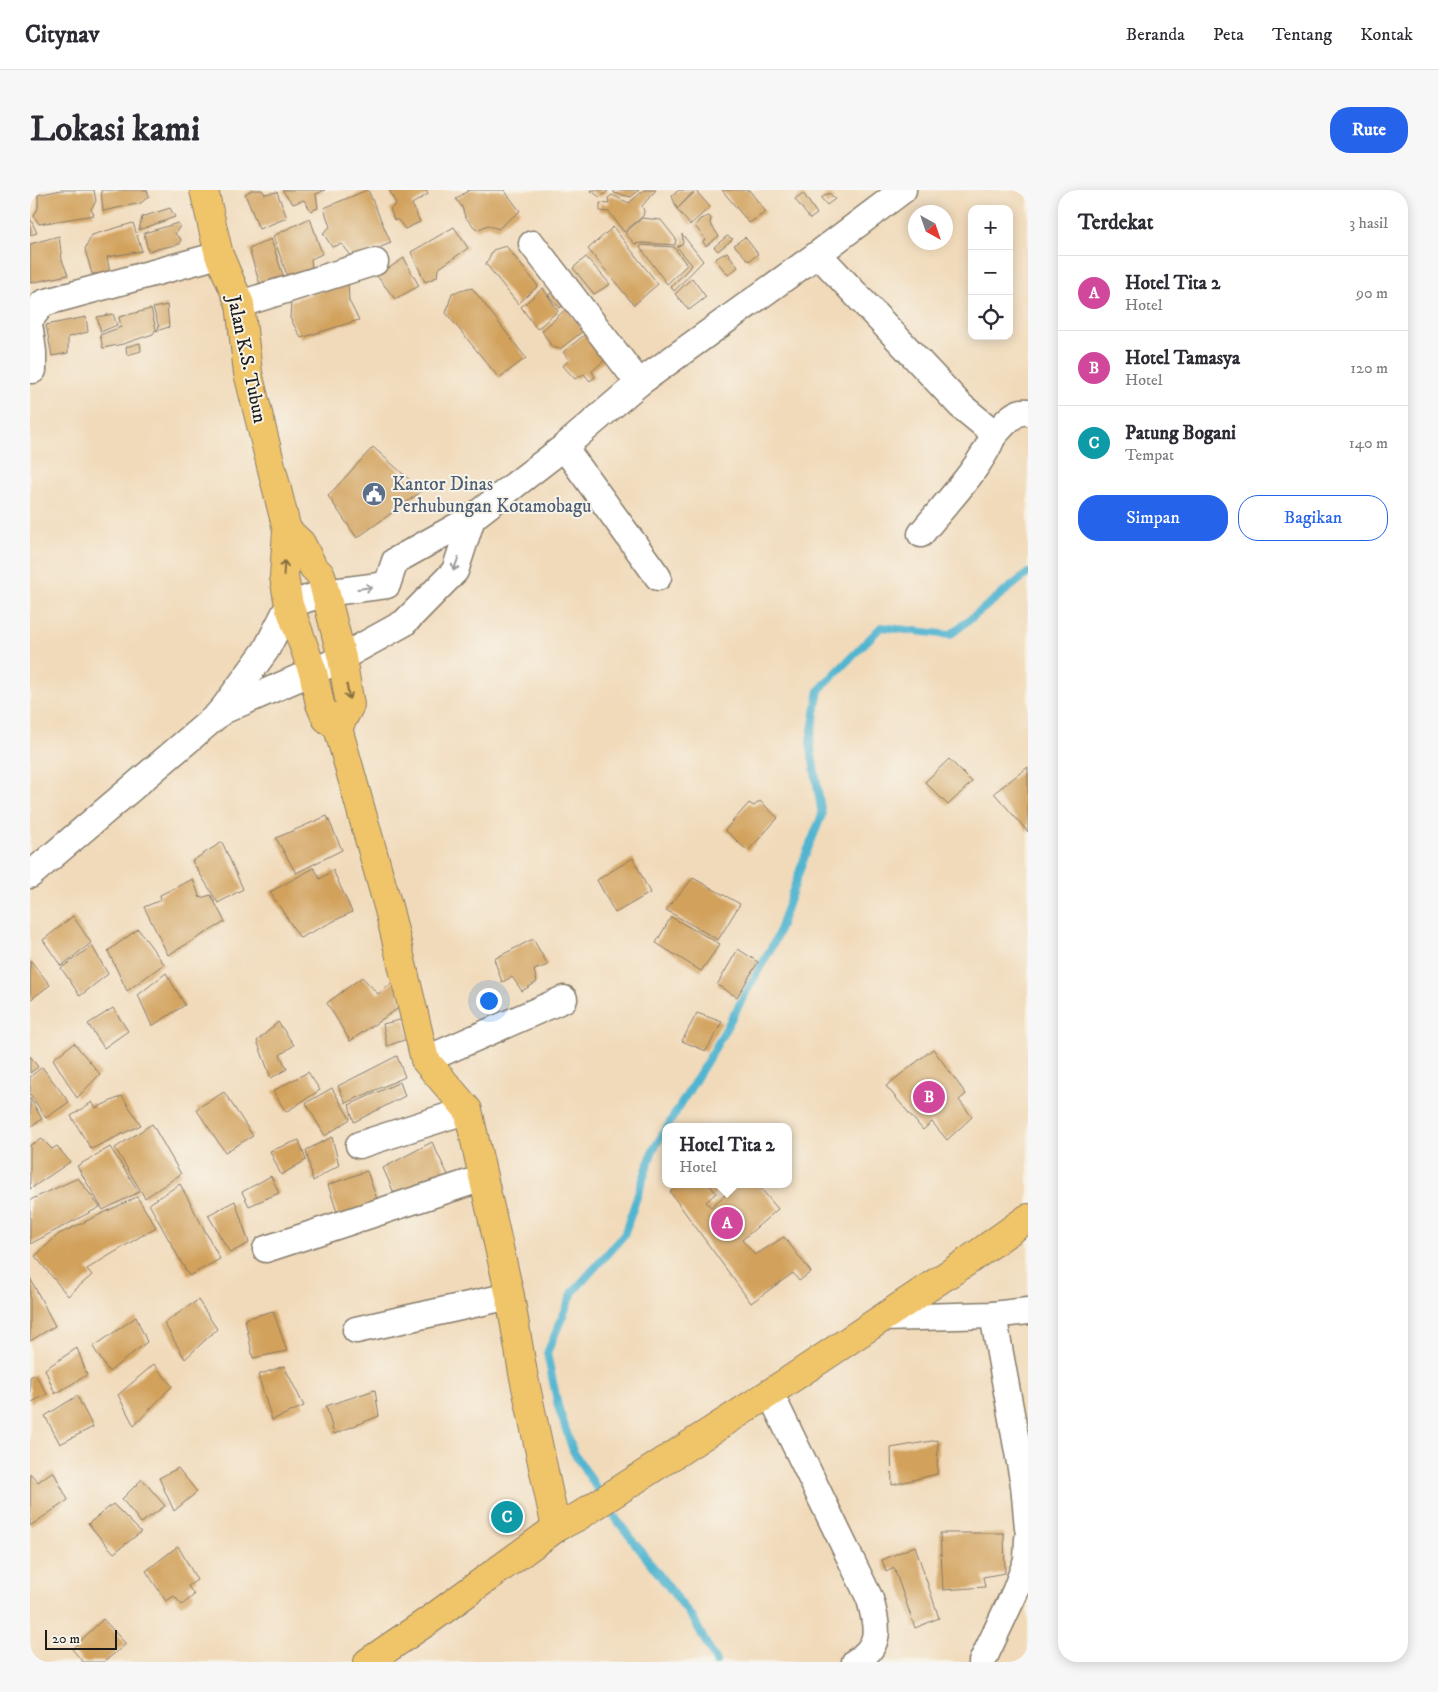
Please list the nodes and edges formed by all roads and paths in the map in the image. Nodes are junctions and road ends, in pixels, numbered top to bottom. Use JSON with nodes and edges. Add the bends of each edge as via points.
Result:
{"nodes":[{"id":1,"x":204,"y":190,"type":"edge"},
{"id":2,"x":903,"y":190,"type":"edge"},
{"id":3,"x":532,"y":244,"type":"dead end"},
{"id":4,"x":818,"y":254,"type":"junction"},
{"id":5,"x":219,"y":255,"type":"junction"},
{"id":6,"x":375,"y":262,"type":"dead end"},
{"id":7,"x":240,"y":304,"type":"junction"},
{"id":8,"x":30,"y":319,"type":"edge"},
{"id":9,"x":30,"y":330,"type":"edge"},
{"id":10,"x":33,"y":370,"type":"dead end"},
{"id":11,"x":639,"y":383,"type":"junction"},
{"id":12,"x":1028,"y":412,"type":"edge"},
{"id":13,"x":993,"y":436,"type":"junction"},
{"id":14,"x":564,"y":447,"type":"junction"},
{"id":15,"x":472,"y":518,"type":"junction"},
{"id":16,"x":287,"y":530,"type":"junction"},
{"id":17,"x":921,"y":534,"type":"dead end"},
{"id":18,"x":658,"y":577,"type":"dead end"},
{"id":19,"x":324,"y":593,"type":"junction"},
{"id":20,"x":289,"y":605,"type":"junction"},
{"id":21,"x":342,"y":658,"type":"junction"},
{"id":22,"x":313,"y":672,"type":"junction"},
{"id":23,"x":220,"y":713,"type":"junction"},
{"id":24,"x":338,"y":728,"type":"junction"},
{"id":25,"x":30,"y":875,"type":"edge"},
{"id":26,"x":564,"y":999,"type":"dead end"},
{"id":27,"x":425,"y":1060,"type":"junction"},
{"id":28,"x":468,"y":1110,"type":"junction"},
{"id":29,"x":359,"y":1145,"type":"dead end"},
{"id":30,"x":483,"y":1178,"type":"junction"},
{"id":31,"x":1028,"y":1218,"type":"edge"},
{"id":32,"x":266,"y":1249,"type":"dead end"},
{"id":33,"x":510,"y":1296,"type":"junction"},
{"id":34,"x":1028,"y":1311,"type":"edge"},
{"id":35,"x":993,"y":1315,"type":"junction"},
{"id":36,"x":883,"y":1318,"type":"junction"},
{"id":37,"x":356,"y":1330,"type":"dead end"},
{"id":38,"x":770,"y":1393,"type":"junction"},
{"id":39,"x":567,"y":1522,"type":"junction"},
{"id":40,"x":1028,"y":1528,"type":"edge"},
{"id":41,"x":1028,"y":1539,"type":"edge"},
{"id":42,"x":368,"y":1662,"type":"edge"},
{"id":43,"x":855,"y":1662,"type":"edge"},
{"id":44,"x":982,"y":1662,"type":"edge"}],
"edges":[{"from":1,"to":5,"type":"highway","name":"Jalan K.S. Tubun"},
{"from":2,"to":4,"type":"street"},
{"from":3,"to":11,"type":"street"},
{"from":4,"to":11,"type":"street"},
{"from":4,"to":13,"type":"street"},
{"from":5,"to":7,"type":"highway","name":"Jalan K.S. Tubun"},
{"from":5,"to":8,"type":"street","via":[[43,303]]},
{"from":6,"to":7,"type":"street"},
{"from":7,"to":16,"type":"highway","name":"Jalan K.S. Tubun","via":[[248,373]]},
{"from":9,"to":10,"type":"street"},
{"from":11,"to":14,"type":"street"},
{"from":12,"to":13,"type":"street","via":[[1012,416]]},
{"from":13,"to":17,"type":"street","via":[[971,472]]},
{"from":14,"to":15,"type":"street"},
{"from":14,"to":18,"type":"street"},
{"from":19,"to":15,"type":"street","one_way":true,"via":[[387,585],[395,561]]},
{"from":15,"to":21,"type":"street","one_way":true,"via":[[454,571],[404,623]]},
{"from":16,"to":19,"type":"highway","name":"Jalan K.S. Tubun","via":[[301,544],[321,575]]},
{"from":20,"to":16,"type":"highway","name":"Jalan K.S. Tubun","one_way":true,"via":[[284,577]]},
{"from":19,"to":20,"type":"street"},
{"from":19,"to":21,"type":"highway","name":"Jalan K.S. Tubun"},
{"from":20,"to":22,"type":"highway","name":"Jalan K.S. Tubun"},
{"from":20,"to":23,"type":"street","via":[[266,650]]},
{"from":21,"to":22,"type":"street"},
{"from":21,"to":24,"type":"highway","name":"Jalan K.S. Tubun","one_way":true,"via":[[350,704]]},
{"from":22,"to":23,"type":"street"},
{"from":22,"to":24,"type":"highway","name":"Jalan K.S. Tubun","via":[[326,718]]},
{"from":23,"to":25,"type":"street"},
{"from":24,"to":27,"type":"highway","via":[[390,910]]},
{"from":26,"to":27,"type":"street"},
{"from":27,"to":28,"type":"highway"},
{"from":28,"to":29,"type":"street"},
{"from":28,"to":30,"type":"highway"},
{"from":30,"to":32,"type":"street"},
{"from":30,"to":33,"type":"highway"},
{"from":31,"to":36,"type":"highway"},
{"from":33,"to":37,"type":"street"},
{"from":33,"to":39,"type":"highway","via":[[524,1373]]},
{"from":34,"to":35,"type":"street"},
{"from":35,"to":36,"type":"street"},
{"from":35,"to":40,"type":"street","via":[[1024,1485]]},
{"from":36,"to":38,"type":"highway"},
{"from":38,"to":39,"type":"highway"},
{"from":38,"to":43,"type":"street","via":[[870,1599],[877,1626],[874,1644],[865,1656]]},
{"from":39,"to":42,"type":"highway"},
{"from":41,"to":44,"type":"street","via":[[1027,1560]]}]}
